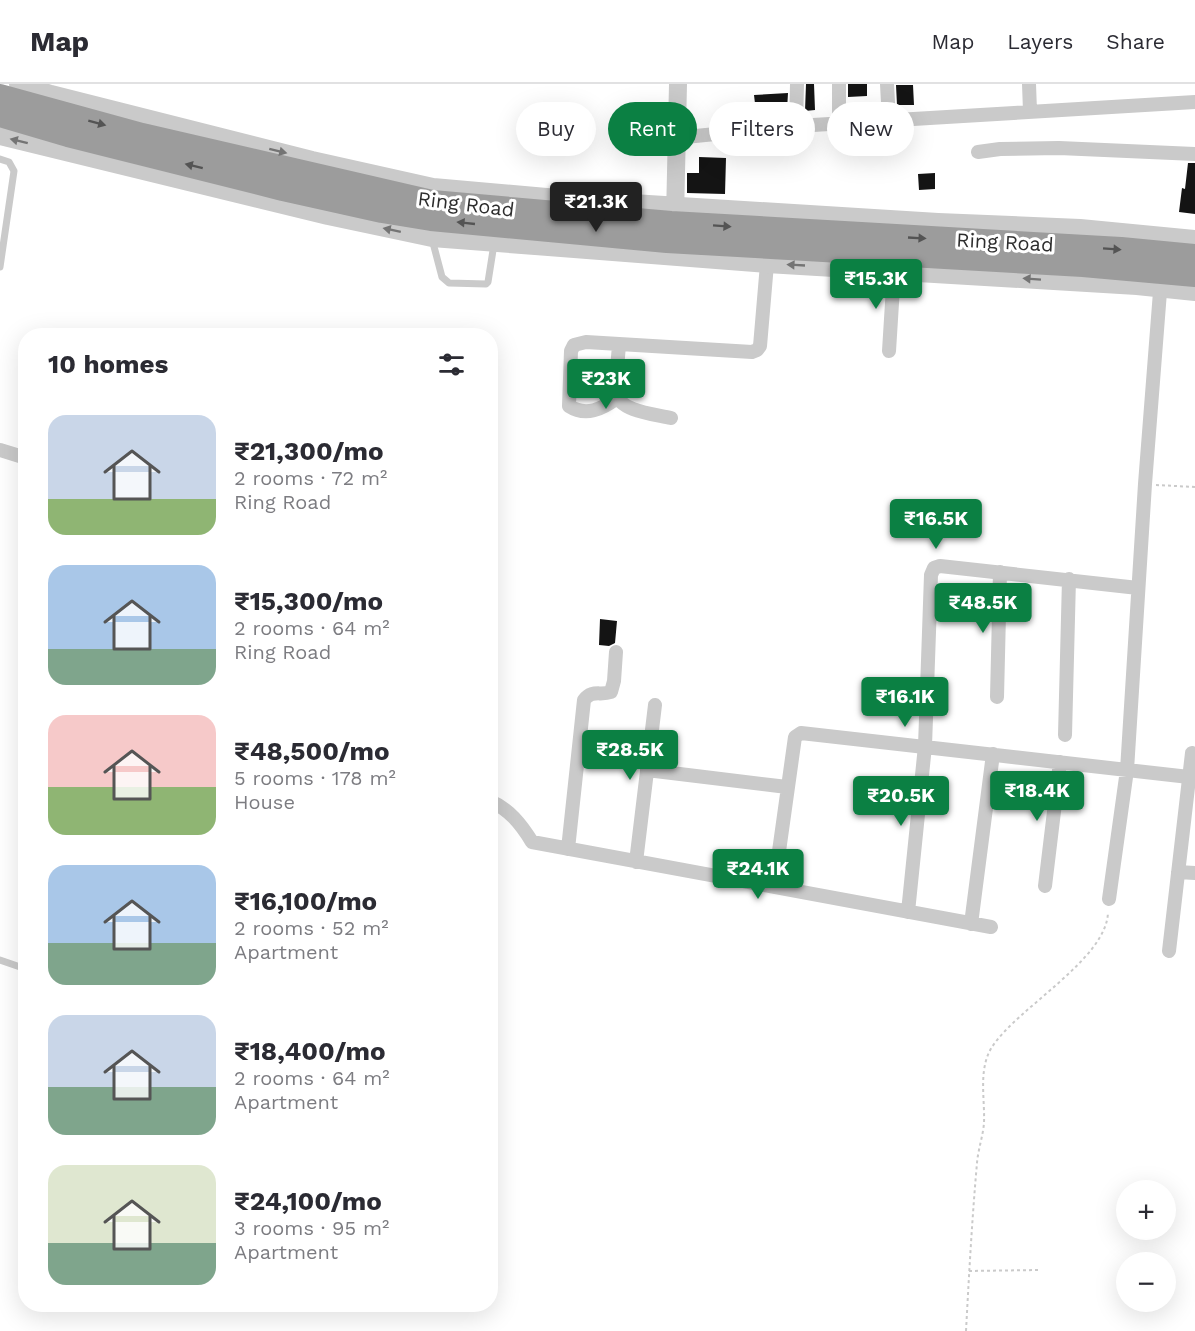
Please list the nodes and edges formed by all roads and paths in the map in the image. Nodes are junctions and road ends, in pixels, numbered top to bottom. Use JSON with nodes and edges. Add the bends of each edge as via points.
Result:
{"nodes":[{"id":1,"x":18,"y":84,"type":"edge"},
{"id":2,"x":666,"y":84,"type":"edge"},
{"id":3,"x":678,"y":84,"type":"edge"},
{"id":4,"x":797,"y":84,"type":"edge"},
{"id":5,"x":839,"y":84,"type":"edge"},
{"id":6,"x":887,"y":84,"type":"edge"},
{"id":7,"x":1029,"y":84,"type":"edge"},
{"id":8,"x":0,"y":96,"type":"edge"},
{"id":9,"x":668,"y":102,"type":"edge"},
{"id":10,"x":676,"y":102,"type":"edge"},
{"id":11,"x":797,"y":102,"type":"edge"},
{"id":12,"x":839,"y":102,"type":"edge"},
{"id":13,"x":888,"y":102,"type":"edge"},
{"id":14,"x":1195,"y":102,"type":"edge"},
{"id":15,"x":1030,"y":111,"type":"junction"},
{"id":16,"x":0,"y":115,"type":"edge"},
{"id":17,"x":914,"y":119,"type":"edge"},
{"id":18,"x":0,"y":136,"type":"edge"},
{"id":19,"x":66,"y":143,"type":"junction"},
{"id":20,"x":978,"y":152,"type":"dead end"},
{"id":21,"x":1195,"y":154,"type":"edge"},
{"id":22,"x":671,"y":156,"type":"edge"},
{"id":23,"x":0,"y":159,"type":"edge"},
{"id":24,"x":432,"y":212,"type":"junction"},
{"id":25,"x":670,"y":214,"type":"junction"},
{"id":26,"x":495,"y":235,"type":"junction"},
{"id":27,"x":1084,"y":238,"type":"junction"},
{"id":28,"x":1195,"y":239,"type":"edge"},
{"id":29,"x":850,"y":243,"type":"junction"},
{"id":30,"x":1195,"y":256,"type":"edge"},
{"id":31,"x":767,"y":264,"type":"junction"},
{"id":32,"x":0,"y":267,"type":"edge"},
{"id":33,"x":894,"y":271,"type":"junction"},
{"id":34,"x":1195,"y":275,"type":"edge"},
{"id":35,"x":1161,"y":279,"type":"junction"},
{"id":36,"x":1195,"y":292,"type":"edge"},
{"id":37,"x":619,"y":345,"type":"junction"},
{"id":38,"x":889,"y":351,"type":"dead end"},
{"id":39,"x":617,"y":398,"type":"junction"},
{"id":40,"x":671,"y":418,"type":"dead end"},
{"id":41,"x":0,"y":450,"type":"edge"},
{"id":42,"x":18,"y":456,"type":"edge"},
{"id":43,"x":1144,"y":484,"type":"junction"},
{"id":44,"x":1195,"y":487,"type":"edge"},
{"id":45,"x":1000,"y":572,"type":"junction"},
{"id":46,"x":1070,"y":579,"type":"junction"},
{"id":47,"x":1138,"y":588,"type":"junction"},
{"id":48,"x":616,"y":652,"type":"dead end"},
{"id":49,"x":997,"y":697,"type":"dead end"},
{"id":50,"x":656,"y":705,"type":"dead end"},
{"id":51,"x":1065,"y":735,"type":"dead end"},
{"id":52,"x":925,"y":746,"type":"junction"},
{"id":53,"x":1191,"y":753,"type":"dead end"},
{"id":54,"x":993,"y":754,"type":"junction"},
{"id":55,"x":1060,"y":762,"type":"junction"},
{"id":56,"x":647,"y":770,"type":"junction"},
{"id":57,"x":1127,"y":770,"type":"junction"},
{"id":58,"x":1189,"y":777,"type":"junction"},
{"id":59,"x":787,"y":787,"type":"junction"},
{"id":60,"x":498,"y":804,"type":"edge"},
{"id":61,"x":568,"y":849,"type":"junction"},
{"id":62,"x":636,"y":862,"type":"junction"},
{"id":63,"x":1178,"y":872,"type":"junction"},
{"id":64,"x":1195,"y":873,"type":"edge"},
{"id":65,"x":1045,"y":886,"type":"dead end"},
{"id":66,"x":774,"y":887,"type":"junction"},
{"id":67,"x":1109,"y":899,"type":"joint"},
{"id":68,"x":908,"y":912,"type":"junction"},
{"id":69,"x":971,"y":924,"type":"junction"},
{"id":70,"x":991,"y":927,"type":"dead end"},
{"id":71,"x":1169,"y":951,"type":"dead end"},
{"id":72,"x":0,"y":960,"type":"edge"},
{"id":73,"x":18,"y":966,"type":"edge"},
{"id":74,"x":1040,"y":1270,"type":"dead end"},
{"id":75,"x":969,"y":1271,"type":"junction"},
{"id":76,"x":966,"y":1331,"type":"edge"}],
"edges":[{"from":1,"to":24,"type":"street","one_way":true,"via":[[312,160]]},
{"from":2,"to":9,"type":"street"},
{"from":3,"to":10,"type":"street"},
{"from":4,"to":11,"type":"street"},
{"from":5,"to":12,"type":"street"},
{"from":6,"to":13,"type":"street"},
{"from":7,"to":15,"type":"street"},
{"from":8,"to":24,"type":"highway","name":"Ring Road","one_way":true},
{"from":14,"to":15,"type":"street"},
{"from":15,"to":17,"type":"street"},
{"from":16,"to":19,"type":"highway","name":"Ring Road"},
{"from":19,"to":18,"type":"street","one_way":true},
{"from":24,"to":19,"type":"highway","name":"Ring Road","one_way":true,"via":[[382,211]]},
{"from":20,"to":21,"type":"street","via":[[1059,148]]},
{"from":22,"to":25,"type":"street"},
{"from":23,"to":32,"type":"lane","via":[[9,162],[14,171]]},
{"from":24,"to":25,"type":"highway","name":"Ring Road"},
{"from":26,"to":24,"type":"highway","name":"Ring Road","one_way":true},
{"from":24,"to":26,"type":"lane","via":[[442,277],[448,283],[488,282]]},
{"from":25,"to":29,"type":"highway","name":"Ring Road","one_way":true},
{"from":26,"to":29,"type":"highway","name":"Ring Road"},
{"from":26,"to":31,"type":"street"},
{"from":27,"to":28,"type":"street"},
{"from":29,"to":27,"type":"highway","name":"Ring Road","one_way":true},
{"from":27,"to":30,"type":"highway","name":"Ring Road","one_way":true},
{"from":29,"to":31,"type":"street","one_way":true},
{"from":29,"to":33,"type":"street"},
{"from":29,"to":35,"type":"highway","name":"Ring Road","via":[[1083,265]]},
{"from":31,"to":37,"type":"street","via":[[757,350]]},
{"from":35,"to":33,"type":"street","one_way":true},
{"from":33,"to":38,"type":"street"},
{"from":34,"to":35,"type":"highway","name":"Ring Road"},
{"from":35,"to":36,"type":"street"},
{"from":35,"to":43,"type":"street"},
{"from":37,"to":39,"type":"street"},
{"from":37,"to":39,"type":"street","via":[[574,345],[568,403],[579,411],[591,412]]},
{"from":39,"to":40,"type":"street","via":[[626,407]]},
{"from":41,"to":42,"type":"street"},
{"from":43,"to":44,"type":"path"},
{"from":43,"to":47,"type":"street"},
{"from":45,"to":46,"type":"street"},
{"from":45,"to":49,"type":"street"},
{"from":45,"to":52,"type":"street","via":[[934,568]]},
{"from":46,"to":47,"type":"street"},
{"from":46,"to":51,"type":"street"},
{"from":47,"to":57,"type":"street"},
{"from":48,"to":61,"type":"street","via":[[611,692],[593,692],[584,700]]},
{"from":50,"to":56,"type":"street"},
{"from":52,"to":54,"type":"street"},
{"from":52,"to":59,"type":"street","via":[[797,734]]},
{"from":52,"to":68,"type":"street"},
{"from":53,"to":58,"type":"street"},
{"from":54,"to":55,"type":"street"},
{"from":54,"to":69,"type":"street"},
{"from":55,"to":57,"type":"street"},
{"from":55,"to":65,"type":"street"},
{"from":56,"to":59,"type":"street"},
{"from":56,"to":62,"type":"street"},
{"from":57,"to":58,"type":"street"},
{"from":57,"to":67,"type":"street"},
{"from":58,"to":63,"type":"street"},
{"from":59,"to":66,"type":"street"},
{"from":60,"to":61,"type":"street","via":[[522,825],[532,842]]},
{"from":61,"to":62,"type":"street"},
{"from":62,"to":66,"type":"street"},
{"from":63,"to":64,"type":"street"},
{"from":63,"to":71,"type":"street"},
{"from":66,"to":68,"type":"street"},
{"from":67,"to":75,"type":"path","via":[[1108,917],[1100,938],[999,1039],[986,1060],[984,1124],[977,1160]]},
{"from":68,"to":69,"type":"street"},
{"from":69,"to":70,"type":"street"},
{"from":72,"to":73,"type":"lane"},
{"from":74,"to":75,"type":"path"},
{"from":75,"to":76,"type":"path"}]}
